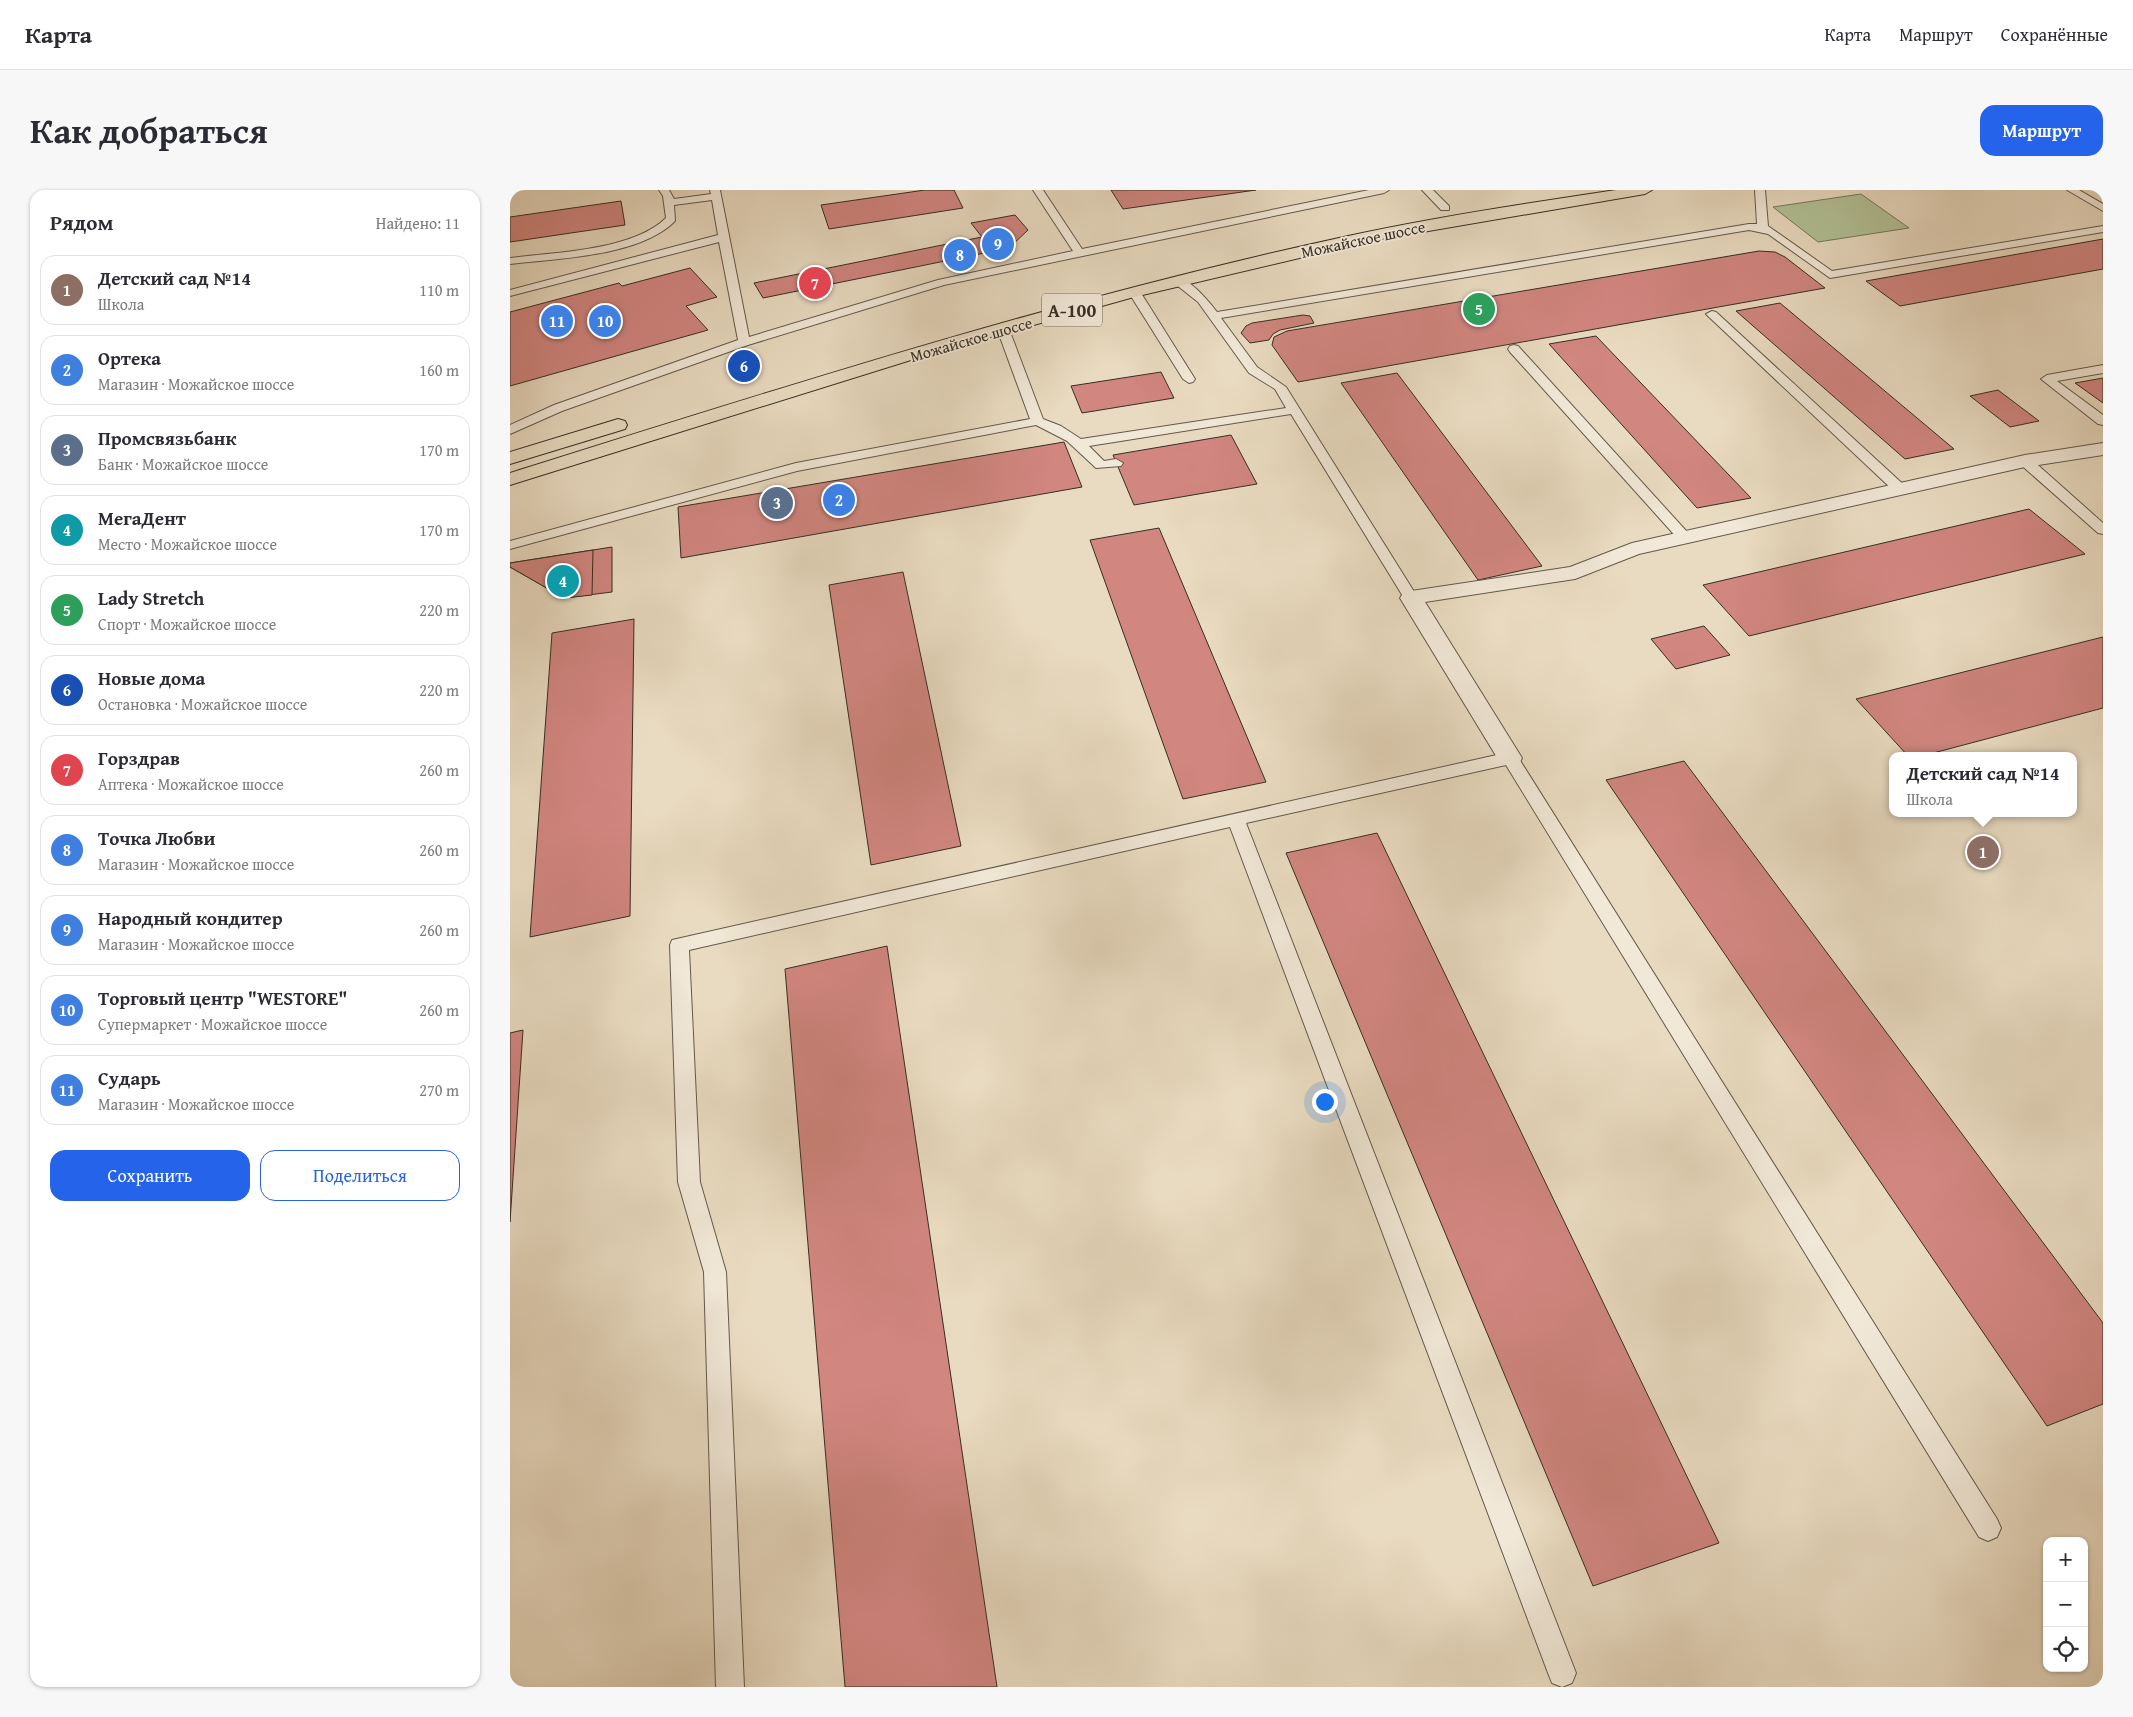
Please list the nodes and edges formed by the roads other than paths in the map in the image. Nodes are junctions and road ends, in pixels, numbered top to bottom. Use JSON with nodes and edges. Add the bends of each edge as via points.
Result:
{"nodes":[{"id":1,"x":664,"y":190,"type":"edge"},
{"id":2,"x":1038,"y":190,"type":"edge"},
{"id":3,"x":1384,"y":190,"type":"edge"},
{"id":4,"x":1428,"y":190,"type":"edge"},
{"id":5,"x":1559,"y":190,"type":"edge"},
{"id":6,"x":1645,"y":190,"type":"edge"},
{"id":7,"x":1760,"y":190,"type":"edge"},
{"id":8,"x":2072,"y":190,"type":"edge"},
{"id":9,"x":716,"y":193,"type":"edge"},
{"id":10,"x":669,"y":202,"type":"junction"},
{"id":11,"x":1445,"y":208,"type":"junction"},
{"id":12,"x":2103,"y":208,"type":"edge"},
{"id":13,"x":1763,"y":228,"type":"junction"},
{"id":14,"x":2103,"y":229,"type":"edge"},
{"id":15,"x":725,"y":237,"type":"junction"},
{"id":16,"x":1080,"y":254,"type":"junction"},
{"id":17,"x":1195,"y":260,"type":"dead end"},
{"id":18,"x":510,"y":261,"type":"edge"},
{"id":19,"x":1178,"y":281,"type":"junction"},
{"id":20,"x":510,"y":293,"type":"edge"},
{"id":21,"x":1135,"y":293,"type":"junction"},
{"id":22,"x":1027,"y":304,"type":"dead end"},
{"id":23,"x":998,"y":312,"type":"dead end"},
{"id":24,"x":1712,"y":314,"type":"dead end"},
{"id":25,"x":1214,"y":316,"type":"junction"},
{"id":26,"x":1003,"y":329,"type":"junction"},
{"id":27,"x":744,"y":342,"type":"junction"},
{"id":28,"x":1514,"y":349,"type":"dead end"},
{"id":29,"x":2103,"y":369,"type":"edge"},
{"id":30,"x":1189,"y":379,"type":"dead end"},
{"id":31,"x":1296,"y":410,"type":"junction"},
{"id":32,"x":638,"y":419,"type":"dead end"},
{"id":33,"x":1037,"y":421,"type":"junction"},
{"id":34,"x":2103,"y":421,"type":"edge"},
{"id":35,"x":510,"y":430,"type":"edge"},
{"id":36,"x":1081,"y":443,"type":"junction"},
{"id":37,"x":2103,"y":449,"type":"edge"},
{"id":38,"x":510,"y":458,"type":"edge"},
{"id":39,"x":2025,"y":461,"type":"junction"},
{"id":40,"x":1116,"y":463,"type":"dead end"},
{"id":41,"x":510,"y":479,"type":"edge"},
{"id":42,"x":1900,"y":489,"type":"junction"},
{"id":43,"x":2103,"y":530,"type":"edge"},
{"id":44,"x":1684,"y":537,"type":"junction"},
{"id":45,"x":510,"y":545,"type":"edge"},
{"id":46,"x":1411,"y":598,"type":"junction"},
{"id":47,"x":1510,"y":758,"type":"junction"},
{"id":48,"x":1236,"y":820,"type":"junction"},
{"id":49,"x":1988,"y":1528,"type":"dead end"},
{"id":50,"x":1562,"y":1673,"type":"dead end"},
{"id":51,"x":730,"y":1687,"type":"edge"}],
"edges":[{"from":1,"to":10,"type":"lane"},
{"from":2,"to":16,"type":"lane"},
{"from":3,"to":16,"type":"lane"},
{"from":4,"to":11,"type":"lane"},
{"from":5,"to":11,"type":"main road","name":"Можайское шоссе"},
{"from":6,"to":19,"type":"main road","name":"Можайское шоссе","number":"А-100","via":[[1422,226]]},
{"from":7,"to":13,"type":"lane"},
{"from":8,"to":12,"type":"lane"},
{"from":9,"to":10,"type":"lane"},
{"from":9,"to":15,"type":"lane"},
{"from":10,"to":18,"type":"lane","via":[[671,219],[668,225],[646,238]]},
{"from":11,"to":17,"type":"main road","name":"Можайское шоссе"},
{"from":13,"to":14,"type":"lane","via":[[1830,275]]},
{"from":13,"to":25,"type":"lane","via":[[1749,227]]},
{"from":15,"to":20,"type":"lane"},
{"from":15,"to":27,"type":"lane"},
{"from":16,"to":27,"type":"lane","via":[[942,282]]},
{"from":19,"to":21,"type":"main road","name":"Можайское шоссе","number":"А-100"},
{"from":19,"to":25,"type":"lane","via":[[1202,300]]},
{"from":21,"to":26,"type":"main road","name":"Можайское шоссе","number":"А-100"},
{"from":21,"to":30,"type":"lane"},
{"from":22,"to":23,"type":"main road","name":"Можайское шоссе","number":"А-100"},
{"from":24,"to":42,"type":"lane"},
{"from":25,"to":31,"type":"lane","via":[[1253,370],[1280,387]]},
{"from":26,"to":33,"type":"lane"},
{"from":26,"to":41,"type":"main road","name":"Можайское шоссе","number":"А-100","via":[[827,379]]},
{"from":27,"to":35,"type":"lane","via":[[558,408]]},
{"from":28,"to":44,"type":"lane"},
{"from":29,"to":34,"type":"lane","via":[[2047,379]]},
{"from":31,"to":36,"type":"lane"},
{"from":31,"to":46,"type":"lane"},
{"from":32,"to":38,"type":"main road"},
{"from":33,"to":36,"type":"lane","via":[[1058,428]]},
{"from":33,"to":45,"type":"lane","via":[[796,467]]},
{"from":36,"to":40,"type":"lane","via":[[1101,465]]},
{"from":37,"to":39,"type":"street"},
{"from":39,"to":42,"type":"street"},
{"from":39,"to":43,"type":"lane"},
{"from":42,"to":44,"type":"street"},
{"from":44,"to":46,"type":"street","via":[[1632,549],[1575,573]]},
{"from":46,"to":47,"type":"street"},
{"from":47,"to":48,"type":"lane"},
{"from":47,"to":49,"type":"lane"},
{"from":48,"to":50,"type":"lane"},
{"from":48,"to":51,"type":"lane","via":[[679,945],[690,1182],[715,1272]]}]}
